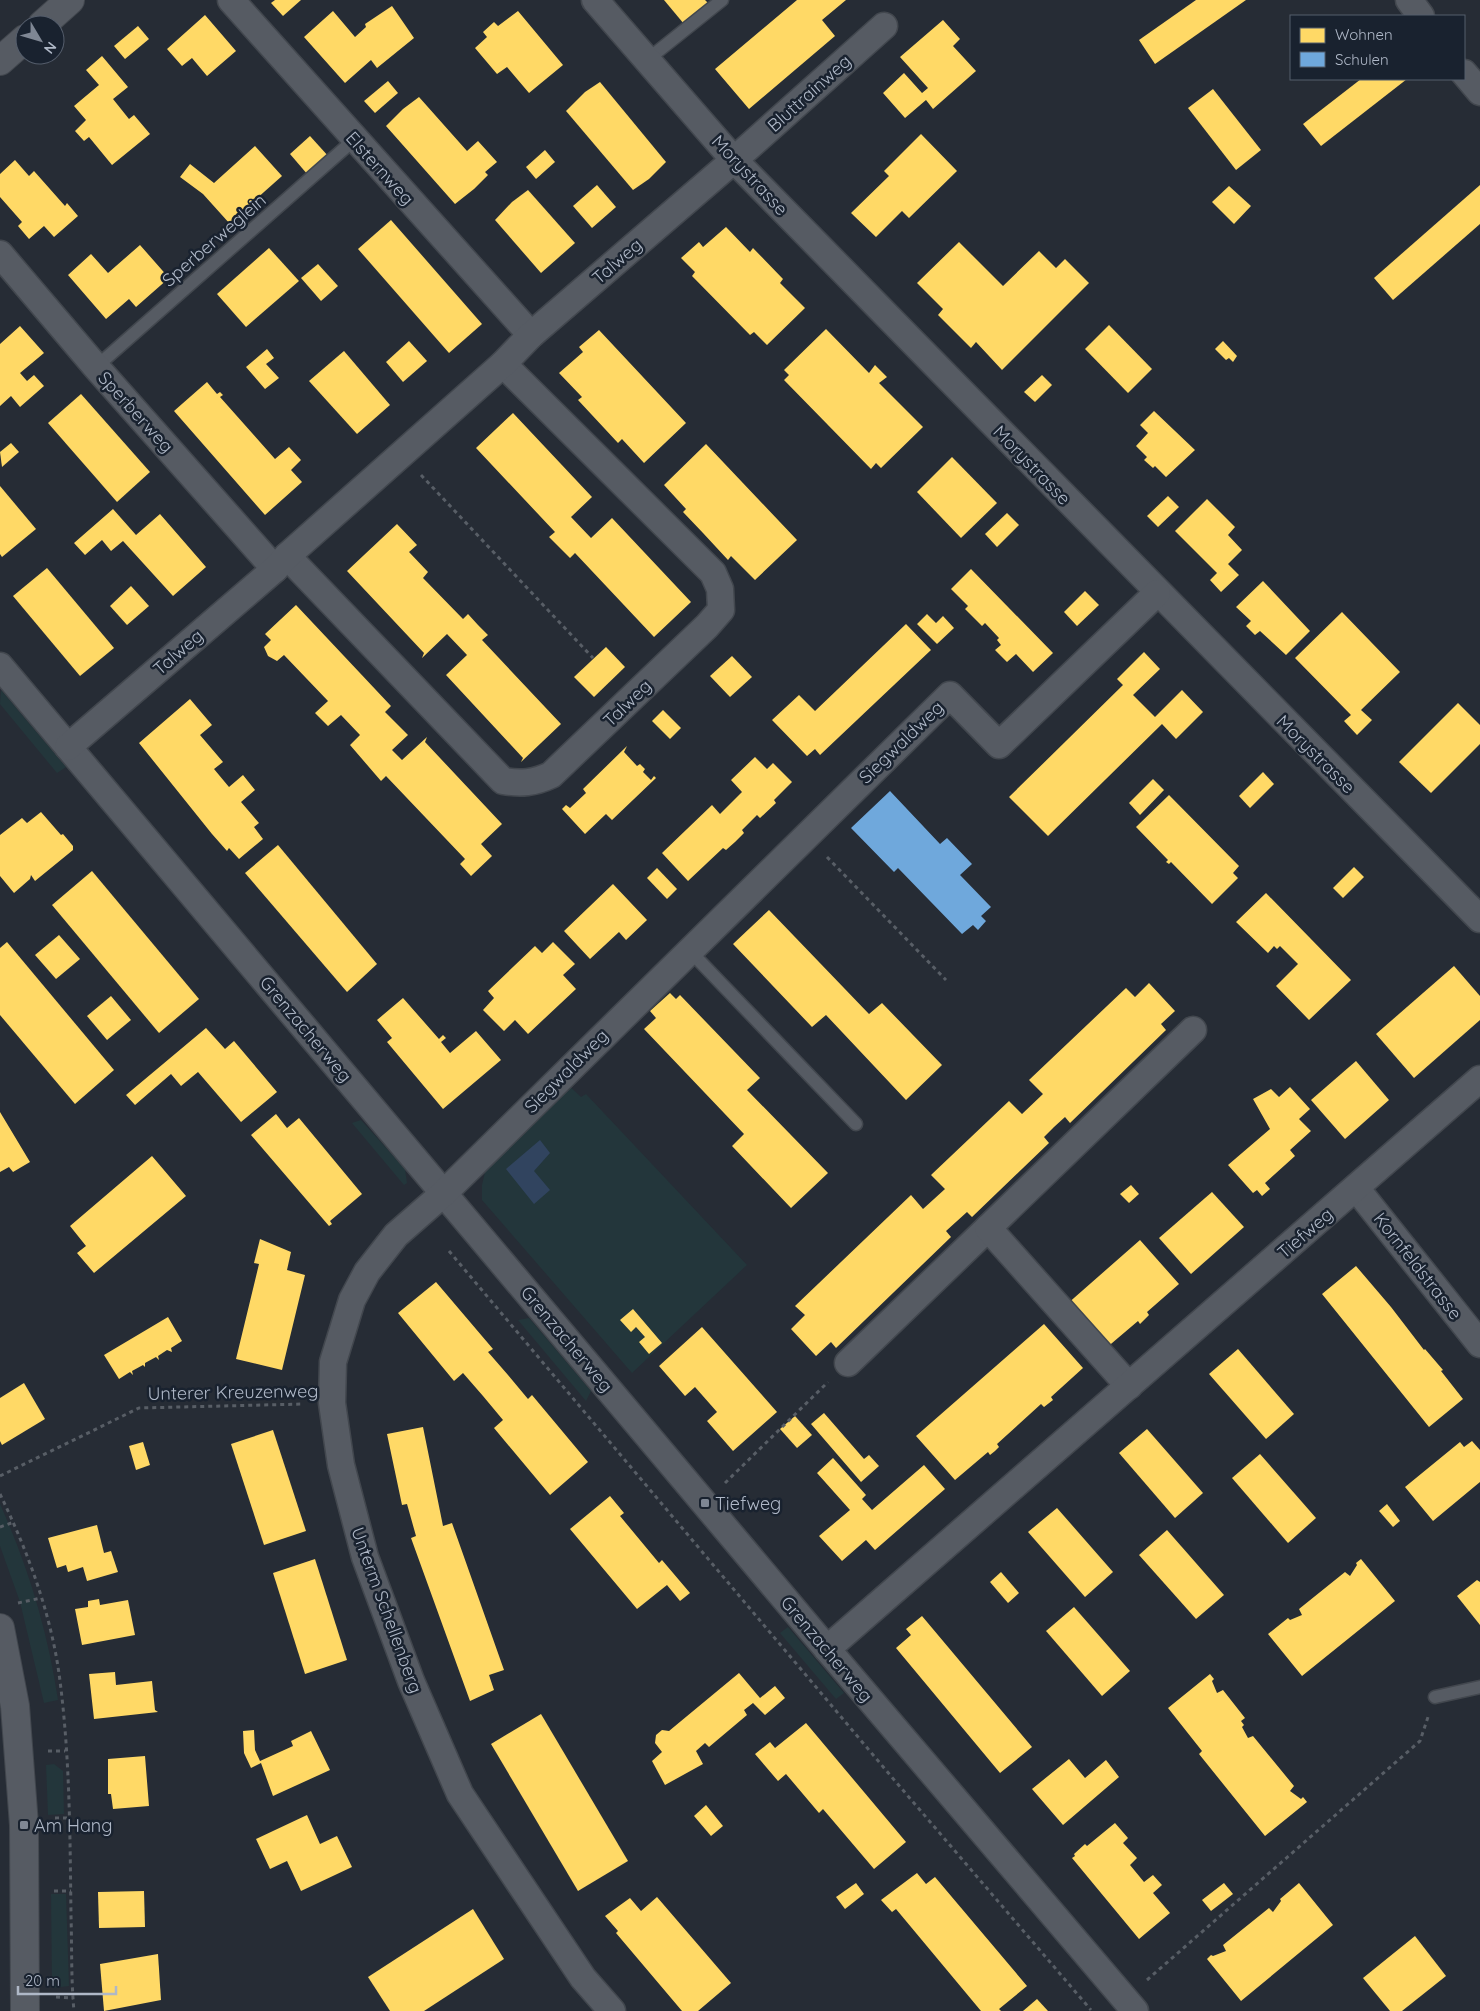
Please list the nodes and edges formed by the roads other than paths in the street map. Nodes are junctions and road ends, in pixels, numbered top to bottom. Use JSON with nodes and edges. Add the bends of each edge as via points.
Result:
{"nodes":[{"id":1,"x":70,"y":0,"type":"edge"},
{"id":2,"x":231,"y":0,"type":"edge"},
{"id":3,"x":595,"y":0,"type":"edge"},
{"id":4,"x":722,"y":0,"type":"edge"},
{"id":5,"x":1409,"y":0,"type":"edge"},
{"id":6,"x":53,"y":15,"type":"edge"},
{"id":7,"x":1420,"y":15,"type":"edge"},
{"id":8,"x":884,"y":26,"type":"dead end"},
{"id":9,"x":15,"y":48,"type":"edge"},
{"id":10,"x":647,"y":60,"type":"junction"},
{"id":11,"x":0,"y":61,"type":"edge"},
{"id":12,"x":1465,"y":74,"type":"edge"},
{"id":13,"x":1480,"y":92,"type":"edge"},
{"id":14,"x":354,"y":139,"type":"junction"},
{"id":15,"x":734,"y":160,"type":"junction"},
{"id":16,"x":0,"y":254,"type":"edge"},
{"id":17,"x":531,"y":335,"type":"junction"},
{"id":18,"x":503,"y":364,"type":"junction"},
{"id":19,"x":96,"y":367,"type":"junction"},
{"id":20,"x":281,"y":562,"type":"junction"},
{"id":21,"x":1158,"y":593,"type":"junction"},
{"id":22,"x":0,"y":666,"type":"edge"},
{"id":23,"x":68,"y":747,"type":"junction"},
{"id":24,"x":1480,"y":919,"type":"edge"},
{"id":25,"x":689,"y":950,"type":"junction"},
{"id":26,"x":1193,"y":1030,"type":"dead end"},
{"id":27,"x":1480,"y":1078,"type":"edge"},
{"id":28,"x":856,"y":1124,"type":"dead end"},
{"id":29,"x":1356,"y":1188,"type":"junction"},
{"id":30,"x":444,"y":1192,"type":"junction"},
{"id":31,"x":988,"y":1228,"type":"junction"},
{"id":32,"x":1480,"y":1344,"type":"edge"},
{"id":33,"x":848,"y":1363,"type":"road end"},
{"id":34,"x":1129,"y":1386,"type":"junction"},
{"id":35,"x":0,"y":1628,"type":"edge"},
{"id":36,"x":827,"y":1650,"type":"junction"},
{"id":37,"x":1480,"y":1686,"type":"edge"},
{"id":38,"x":1435,"y":1697,"type":"road end"},
{"id":39,"x":1129,"y":2006,"type":"edge"},
{"id":40,"x":25,"y":2011,"type":"edge"},
{"id":41,"x":612,"y":2011,"type":"edge"}],
"edges":[{"from":1,"to":6,"type":"street"},
{"from":2,"to":14,"type":"street","name":"Elsternweg"},
{"from":3,"to":10,"type":"street","name":"Morystrasse"},
{"from":4,"to":10,"type":"lane"},
{"from":5,"to":7,"type":"street"},
{"from":8,"to":15,"type":"street","name":"Bluttrainweg"},
{"from":9,"to":11,"type":"street"},
{"from":10,"to":15,"type":"street","name":"Morystrasse"},
{"from":12,"to":13,"type":"street"},
{"from":14,"to":17,"type":"street","name":"Elsternweg"},
{"from":14,"to":19,"type":"lane","name":"Sperberweglein"},
{"from":15,"to":17,"type":"street","name":"Talweg"},
{"from":15,"to":21,"type":"street","name":"Morystrasse"},
{"from":16,"to":19,"type":"street","name":"Sperberweg"},
{"from":17,"to":18,"type":"street","name":"Talweg"},
{"from":18,"to":20,"type":"street","name":"Talweg"},
{"from":18,"to":20,"type":"street","name":"Talweg","via":[[712,573],[720,589],[721,610],[707,626],[551,776],[520,784],[504,781]]},
{"from":19,"to":20,"type":"street","name":"Sperberweg"},
{"from":20,"to":23,"type":"street","name":"Talweg"},
{"from":21,"to":24,"type":"street","name":"Morystrasse"},
{"from":21,"to":25,"type":"street","name":"Siegwaldweg","via":[[999,745],[950,695]]},
{"from":22,"to":23,"type":"street","name":"Grenzacherweg"},
{"from":23,"to":30,"type":"street","name":"Grenzacherweg"},
{"from":25,"to":28,"type":"lane"},
{"from":25,"to":30,"type":"street","name":"Siegwaldweg"},
{"from":26,"to":31,"type":"street"},
{"from":27,"to":29,"type":"street","name":"Tiefweg"},
{"from":29,"to":32,"type":"street","name":"Kornfeldstrasse"},
{"from":29,"to":34,"type":"street","name":"Tiefweg"},
{"from":30,"to":36,"type":"street","name":"Grenzacherweg"},
{"from":30,"to":41,"type":"street","name":"Unterm Schellenberg","via":[[396,1235],[367,1272],[352,1300],[333,1362],[332,1403],[341,1465],[365,1557],[411,1681],[460,1794],[582,1978]]},
{"from":31,"to":33,"type":"street"},
{"from":31,"to":34,"type":"street"},
{"from":34,"to":36,"type":"street","name":"Tiefweg"},
{"from":35,"to":40,"type":"street","via":[[15,1706],[24,1825]]},
{"from":36,"to":39,"type":"street","name":"Grenzacherweg"},
{"from":37,"to":38,"type":"lane"}]}
